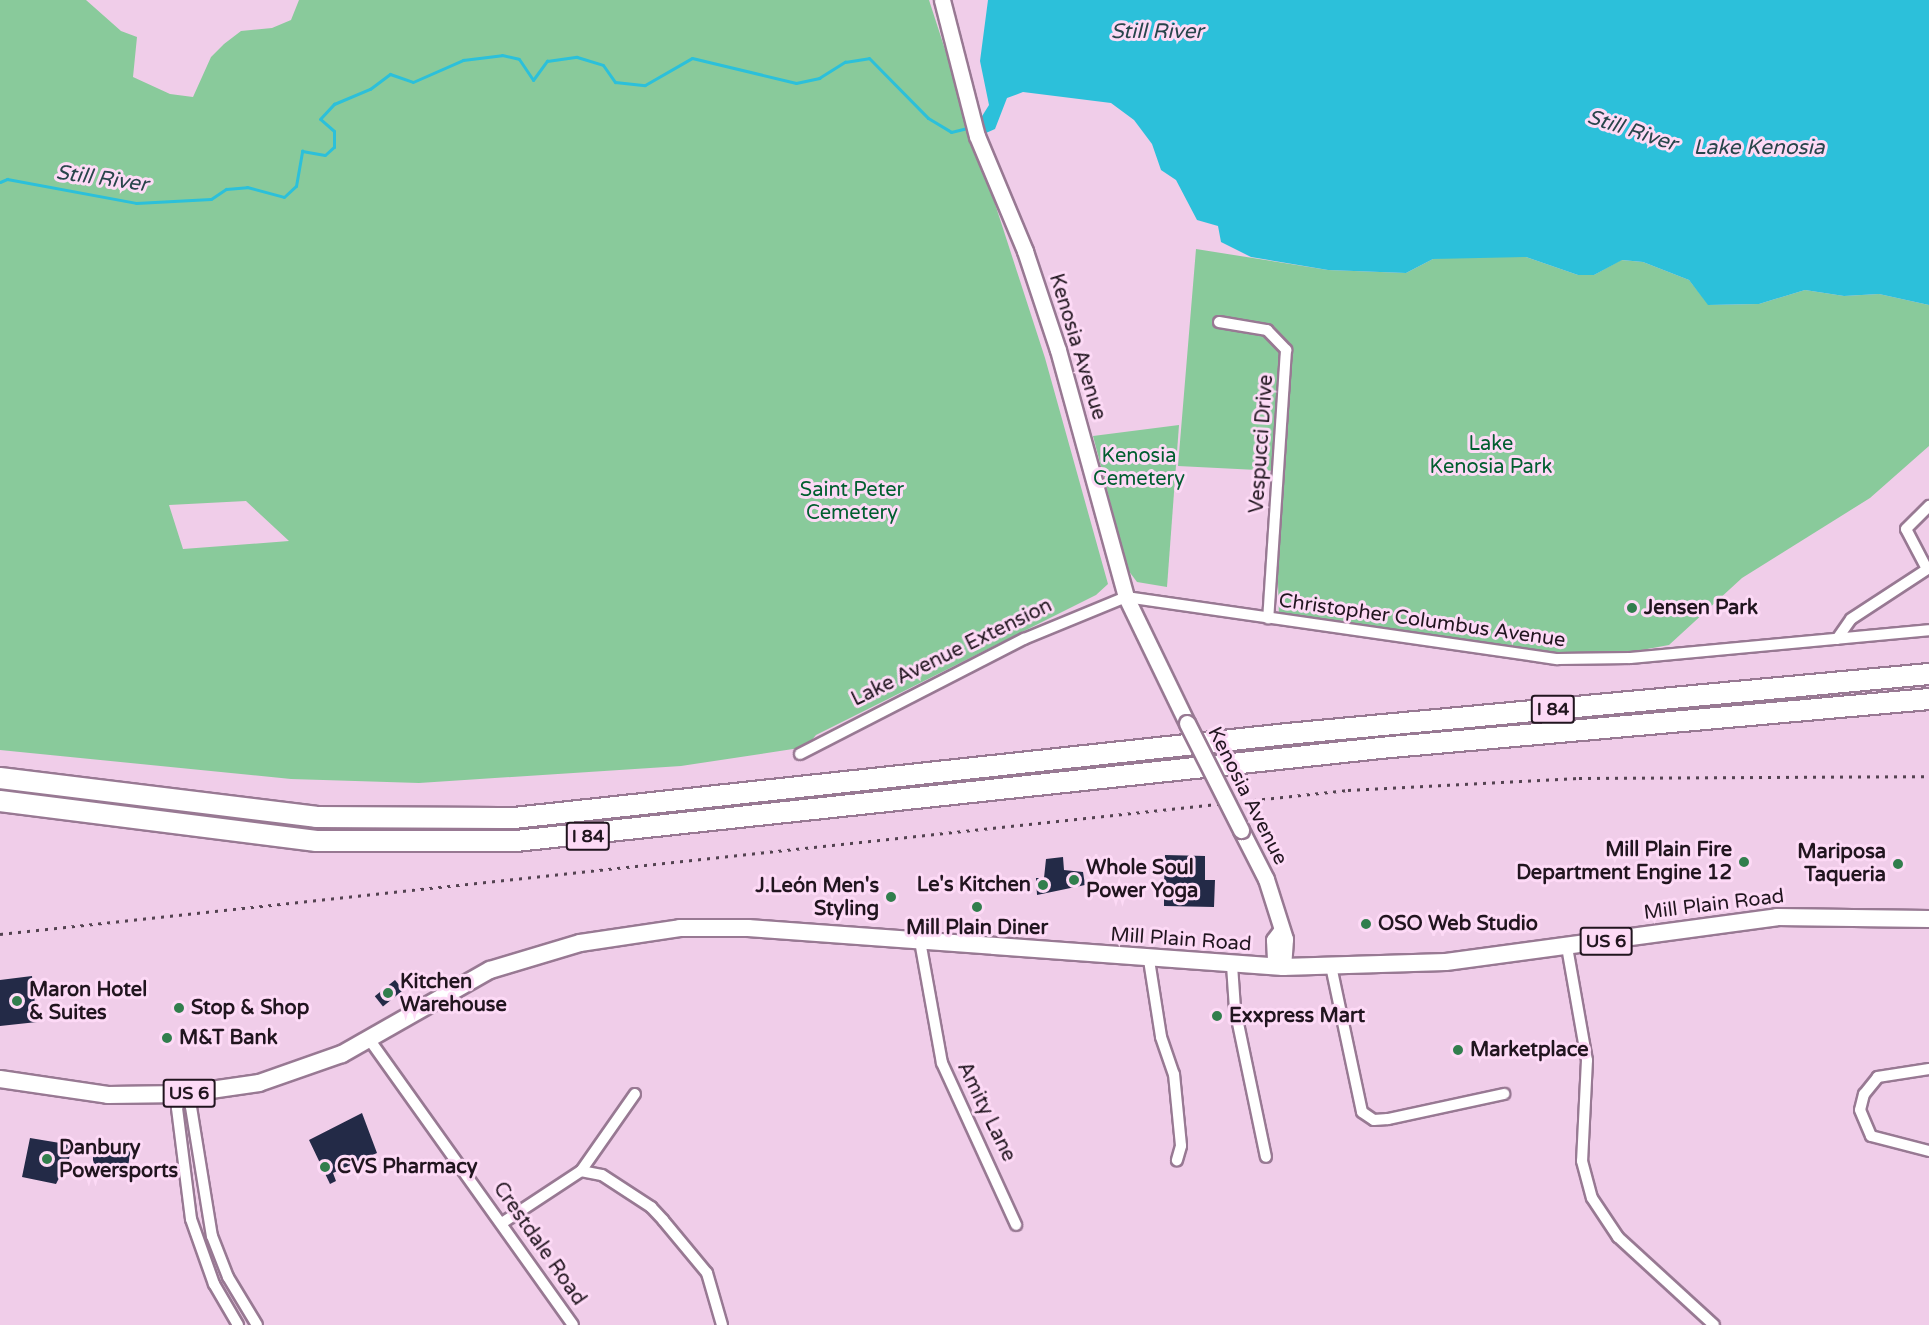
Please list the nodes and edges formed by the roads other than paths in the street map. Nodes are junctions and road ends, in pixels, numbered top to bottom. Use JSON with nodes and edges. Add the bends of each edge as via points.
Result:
{"nodes":[{"id":1,"x":942,"y":0,"type":"edge"},
{"id":2,"x":1218,"y":322,"type":"dead end"},
{"id":3,"x":1929,"y":506,"type":"edge"},
{"id":4,"x":1928,"y":569,"type":"edge"},
{"id":5,"x":1126,"y":597,"type":"junction"},
{"id":6,"x":1268,"y":618,"type":"junction"},
{"id":7,"x":1929,"y":630,"type":"edge"},
{"id":8,"x":1837,"y":639,"type":"junction"},
{"id":9,"x":1929,"y":674,"type":"edge"},
{"id":10,"x":1929,"y":699,"type":"edge"},
{"id":11,"x":800,"y":754,"type":"dead end"},
{"id":12,"x":0,"y":778,"type":"edge"},
{"id":13,"x":0,"y":801,"type":"edge"},
{"id":14,"x":1929,"y":919,"type":"edge"},
{"id":15,"x":920,"y":941,"type":"junction"},
{"id":16,"x":1567,"y":947,"type":"junction"},
{"id":17,"x":1149,"y":960,"type":"junction"},
{"id":18,"x":1232,"y":966,"type":"junction"},
{"id":19,"x":1331,"y":966,"type":"junction"},
{"id":20,"x":1283,"y":967,"type":"junction"},
{"id":21,"x":369,"y":1039,"type":"junction"},
{"id":22,"x":1929,"y":1069,"type":"edge"},
{"id":23,"x":0,"y":1079,"type":"edge"},
{"id":24,"x":183,"y":1094,"type":"junction"},
{"id":25,"x":635,"y":1094,"type":"dead end"},
{"id":26,"x":1504,"y":1094,"type":"dead end"},
{"id":27,"x":1929,"y":1151,"type":"edge"},
{"id":28,"x":1266,"y":1157,"type":"dead end"},
{"id":29,"x":1177,"y":1160,"type":"dead end"},
{"id":30,"x":581,"y":1171,"type":"junction"},
{"id":31,"x":502,"y":1223,"type":"junction"},
{"id":32,"x":1016,"y":1225,"type":"dead end"},
{"id":33,"x":238,"y":1325,"type":"edge"},
{"id":34,"x":257,"y":1325,"type":"edge"},
{"id":35,"x":573,"y":1325,"type":"edge"},
{"id":36,"x":722,"y":1325,"type":"edge"},
{"id":37,"x":1714,"y":1325,"type":"edge"}],
"edges":[{"from":1,"to":5,"type":"street","name":"Kenosia Avenue","via":[[977,136],[1048,316]]},
{"from":2,"to":6,"type":"street","name":"Vespucci Drive","via":[[1267,330],[1286,350]]},
{"from":3,"to":4,"type":"street","via":[[1906,529]]},
{"from":4,"to":8,"type":"street","via":[[1851,619]]},
{"from":5,"to":6,"type":"street","name":"Christopher Columbus Avenue"},
{"from":5,"to":11,"type":"street","name":"Lake Avenue Extension","via":[[1024,639]]},
{"from":5,"to":20,"type":"street","name":"Kenosia Avenue","bridge":true,"via":[[1266,879],[1287,959]]},
{"from":6,"to":8,"type":"street","name":"Christopher Columbus Avenue","via":[[1558,659],[1630,658]]},
{"from":7,"to":8,"type":"street","name":"Christopher Columbus Avenue"},
{"from":9,"to":12,"type":"highway","number":"I 84","via":[[1287,734],[514,818],[316,817]]},
{"from":10,"to":13,"type":"highway","number":"I 84","via":[[1380,748],[516,841],[316,841]]},
{"from":14,"to":16,"type":"main road","name":"Mill Plain Road","number":"US 6","via":[[1775,917]]},
{"from":15,"to":17,"type":"main road","name":"Mill Plain Road","number":"US 6"},
{"from":15,"to":21,"type":"main road","name":"Mill Plain Road","number":"US 6","via":[[748,928],[645,931],[529,957],[439,996]]},
{"from":15,"to":32,"type":"street","name":"Amity Lane","via":[[942,1063]]},
{"from":16,"to":19,"type":"main road","name":"Mill Plain Road","number":"US 6","via":[[1446,962]]},
{"from":16,"to":37,"type":"street","via":[[1587,1060],[1582,1161],[1592,1198],[1613,1232]]},
{"from":17,"to":18,"type":"main road","name":"Mill Plain Road","number":"US 6"},
{"from":17,"to":29,"type":"street","via":[[1161,1037],[1174,1074],[1181,1146]]},
{"from":18,"to":20,"type":"main road","name":"Mill Plain Road","number":"US 6"},
{"from":18,"to":28,"type":"street","via":[[1235,1009]]},
{"from":19,"to":20,"type":"main road","name":"Mill Plain Road","number":"US 6"},
{"from":19,"to":26,"type":"street","via":[[1362,1112],[1374,1120],[1388,1119]]},
{"from":21,"to":24,"type":"main road","number":"US 6","via":[[283,1077]]},
{"from":21,"to":31,"type":"street","name":"Crestdale Road"},
{"from":22,"to":27,"type":"street","via":[[1878,1077],[1864,1094],[1860,1110],[1871,1136]]},
{"from":23,"to":24,"type":"main road","number":"US 6","via":[[82,1094]]},
{"from":24,"to":33,"type":"street","via":[[177,1108],[191,1219],[214,1284]]},
{"from":24,"to":34,"type":"street","via":[[191,1107],[212,1236],[228,1277]]},
{"from":25,"to":30,"type":"street"},
{"from":30,"to":31,"type":"street"},
{"from":30,"to":36,"type":"street","via":[[602,1175],[657,1213],[707,1273]]},
{"from":31,"to":35,"type":"street","name":"Crestdale Road"}]}
